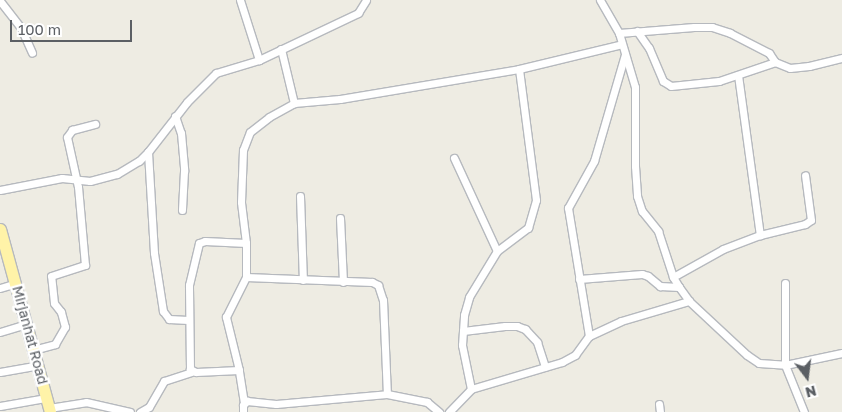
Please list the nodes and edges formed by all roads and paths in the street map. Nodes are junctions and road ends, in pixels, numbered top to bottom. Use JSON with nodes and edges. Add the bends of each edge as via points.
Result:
{"nodes":[{"id":1,"x":240,"y":0,"type":"edge"},
{"id":2,"x":366,"y":0,"type":"edge"},
{"id":3,"x":600,"y":0,"type":"edge"},
{"id":4,"x":0,"y":1,"type":"edge"},
{"id":5,"x":637,"y":31,"type":"junction"},
{"id":6,"x":619,"y":33,"type":"junction"},
{"id":7,"x":622,"y":44,"type":"junction"},
{"id":8,"x":280,"y":49,"type":"junction"},
{"id":9,"x":32,"y":54,"type":"dead end"},
{"id":10,"x":625,"y":54,"type":"junction"},
{"id":11,"x":842,"y":58,"type":"edge"},
{"id":12,"x":259,"y":60,"type":"junction"},
{"id":13,"x":775,"y":62,"type":"junction"},
{"id":14,"x":519,"y":69,"type":"junction"},
{"id":15,"x":738,"y":75,"type":"junction"},
{"id":16,"x":294,"y":103,"type":"junction"},
{"id":17,"x":175,"y":116,"type":"junction"},
{"id":18,"x":95,"y":124,"type":"dead end"},
{"id":19,"x":148,"y":152,"type":"junction"},
{"id":20,"x":454,"y":158,"type":"dead end"},
{"id":21,"x":805,"y":175,"type":"dead end"},
{"id":22,"x":76,"y":179,"type":"junction"},
{"id":23,"x":0,"y":190,"type":"edge"},
{"id":24,"x":300,"y":196,"type":"dead end"},
{"id":25,"x":182,"y":210,"type":"dead end"},
{"id":26,"x":340,"y":218,"type":"dead end"},
{"id":27,"x":0,"y":229,"type":"edge"},
{"id":28,"x":760,"y":235,"type":"junction"},
{"id":29,"x":246,"y":243,"type":"junction"},
{"id":30,"x":497,"y":251,"type":"junction"},
{"id":31,"x":246,"y":277,"type":"junction"},
{"id":32,"x":672,"y":277,"type":"junction"},
{"id":33,"x":580,"y":279,"type":"junction"},
{"id":34,"x":303,"y":280,"type":"junction"},
{"id":35,"x":343,"y":282,"type":"junction"},
{"id":36,"x":16,"y":283,"type":"junction"},
{"id":37,"x":785,"y":283,"type":"dead end"},
{"id":38,"x":679,"y":287,"type":"junction"},
{"id":39,"x":0,"y":288,"type":"edge"},
{"id":40,"x":689,"y":301,"type":"junction"},
{"id":41,"x":188,"y":320,"type":"junction"},
{"id":42,"x":27,"y":324,"type":"junction"},
{"id":43,"x":463,"y":331,"type":"junction"},
{"id":44,"x":0,"y":332,"type":"edge"},
{"id":45,"x":589,"y":336,"type":"junction"},
{"id":46,"x":33,"y":350,"type":"junction"},
{"id":47,"x":842,"y":353,"type":"edge"},
{"id":48,"x":38,"y":365,"type":"junction"},
{"id":49,"x":785,"y":365,"type":"junction"},
{"id":50,"x":545,"y":367,"type":"junction"},
{"id":51,"x":239,"y":370,"type":"junction"},
{"id":52,"x":0,"y":372,"type":"edge"},
{"id":53,"x":192,"y":372,"type":"junction"},
{"id":54,"x":471,"y":389,"type":"junction"},
{"id":55,"x":387,"y":394,"type":"junction"},
{"id":56,"x":244,"y":403,"type":"junction"},
{"id":57,"x":659,"y":404,"type":"dead end"},
{"id":58,"x":0,"y":406,"type":"edge"},
{"id":59,"x":49,"y":406,"type":"edge"},
{"id":60,"x":130,"y":412,"type":"edge"},
{"id":61,"x":140,"y":412,"type":"edge"},
{"id":62,"x":243,"y":412,"type":"edge"},
{"id":63,"x":439,"y":412,"type":"edge"},
{"id":64,"x":449,"y":412,"type":"edge"},
{"id":65,"x":660,"y":412,"type":"edge"},
{"id":66,"x":804,"y":412,"type":"edge"}],
"edges":[{"from":1,"to":12,"type":"street"},
{"from":2,"to":8,"type":"street","via":[[358,13]]},
{"from":3,"to":6,"type":"street"},
{"from":4,"to":9,"type":"street","via":[[22,28]]},
{"from":5,"to":6,"type":"street"},
{"from":5,"to":13,"type":"street","via":[[694,26],[712,28],[730,33],[769,54]]},
{"from":5,"to":15,"type":"street","via":[[649,48],[663,81],[671,86],[719,81]]},
{"from":6,"to":7,"type":"street"},
{"from":7,"to":10,"type":"street"},
{"from":7,"to":14,"type":"street"},
{"from":8,"to":12,"type":"street"},
{"from":8,"to":16,"type":"street"},
{"from":10,"to":32,"type":"street","via":[[635,87],[637,196],[642,211],[658,231]]},
{"from":10,"to":33,"type":"street","via":[[594,161],[568,208]]},
{"from":11,"to":13,"type":"street","via":[[790,68]]},
{"from":12,"to":17,"type":"street","via":[[208,78]]},
{"from":13,"to":15,"type":"street"},
{"from":14,"to":16,"type":"street","via":[[340,99]]},
{"from":14,"to":30,"type":"street","via":[[536,200],[528,228]]},
{"from":15,"to":28,"type":"street"},
{"from":16,"to":29,"type":"street","via":[[269,117],[250,132],[245,141],[241,202]]},
{"from":17,"to":19,"type":"street"},
{"from":17,"to":25,"type":"street","via":[[181,133],[184,171]]},
{"from":18,"to":22,"type":"street","via":[[68,133],[67,142]]},
{"from":19,"to":22,"type":"street","via":[[110,177],[90,181]]},
{"from":19,"to":41,"type":"street","via":[[154,253],[163,311],[169,319]]},
{"from":20,"to":30,"type":"street"},
{"from":21,"to":28,"type":"street","via":[[811,220]]},
{"from":22,"to":23,"type":"street","via":[[62,178]]},
{"from":22,"to":46,"type":"street","via":[[85,265],[51,276],[54,303],[62,315],[64,331],[54,344]]},
{"from":24,"to":34,"type":"street"},
{"from":26,"to":35,"type":"street"},
{"from":27,"to":36,"type":"main road","name":"Mirjanhat Road"},
{"from":28,"to":32,"type":"street","via":[[723,249]]},
{"from":29,"to":31,"type":"street"},
{"from":29,"to":41,"type":"street","via":[[199,243],[189,285]]},
{"from":30,"to":43,"type":"street","via":[[469,297]]},
{"from":31,"to":34,"type":"street"},
{"from":31,"to":51,"type":"street","via":[[226,317]]},
{"from":32,"to":38,"type":"street"},
{"from":33,"to":38,"type":"street","via":[[642,274],[660,286]]},
{"from":33,"to":45,"type":"street"},
{"from":34,"to":35,"type":"street"},
{"from":35,"to":55,"type":"street","via":[[372,282],[381,291]]},
{"from":36,"to":39,"type":"street"},
{"from":36,"to":42,"type":"main road","name":"Mirjanhat Road"},
{"from":37,"to":49,"type":"street"},
{"from":38,"to":40,"type":"street"},
{"from":40,"to":45,"type":"street","via":[[621,322]]},
{"from":40,"to":49,"type":"street","via":[[760,364]]},
{"from":41,"to":53,"type":"street"},
{"from":42,"to":44,"type":"street"},
{"from":42,"to":46,"type":"main road","name":"Mirjanhat Road"},
{"from":43,"to":50,"type":"street","via":[[511,326],[524,328],[537,342]]},
{"from":43,"to":54,"type":"street","via":[[462,345]]},
{"from":45,"to":50,"type":"street","via":[[575,355]]},
{"from":46,"to":48,"type":"main road","name":"Mirjanhat Road"},
{"from":47,"to":49,"type":"street"},
{"from":48,"to":52,"type":"street"},
{"from":48,"to":59,"type":"main road","name":"Mirjanhat Road"},
{"from":49,"to":66,"type":"street"},
{"from":50,"to":54,"type":"street"},
{"from":51,"to":53,"type":"street"},
{"from":51,"to":56,"type":"street"},
{"from":53,"to":61,"type":"street","via":[[164,381],[149,407]]},
{"from":54,"to":64,"type":"street"},
{"from":55,"to":56,"type":"street","via":[[276,404]]},
{"from":55,"to":63,"type":"street","via":[[427,402]]},
{"from":56,"to":62,"type":"street"},
{"from":57,"to":65,"type":"street"},
{"from":58,"to":59,"type":"street"},
{"from":59,"to":60,"type":"street","via":[[86,402]]}]}
